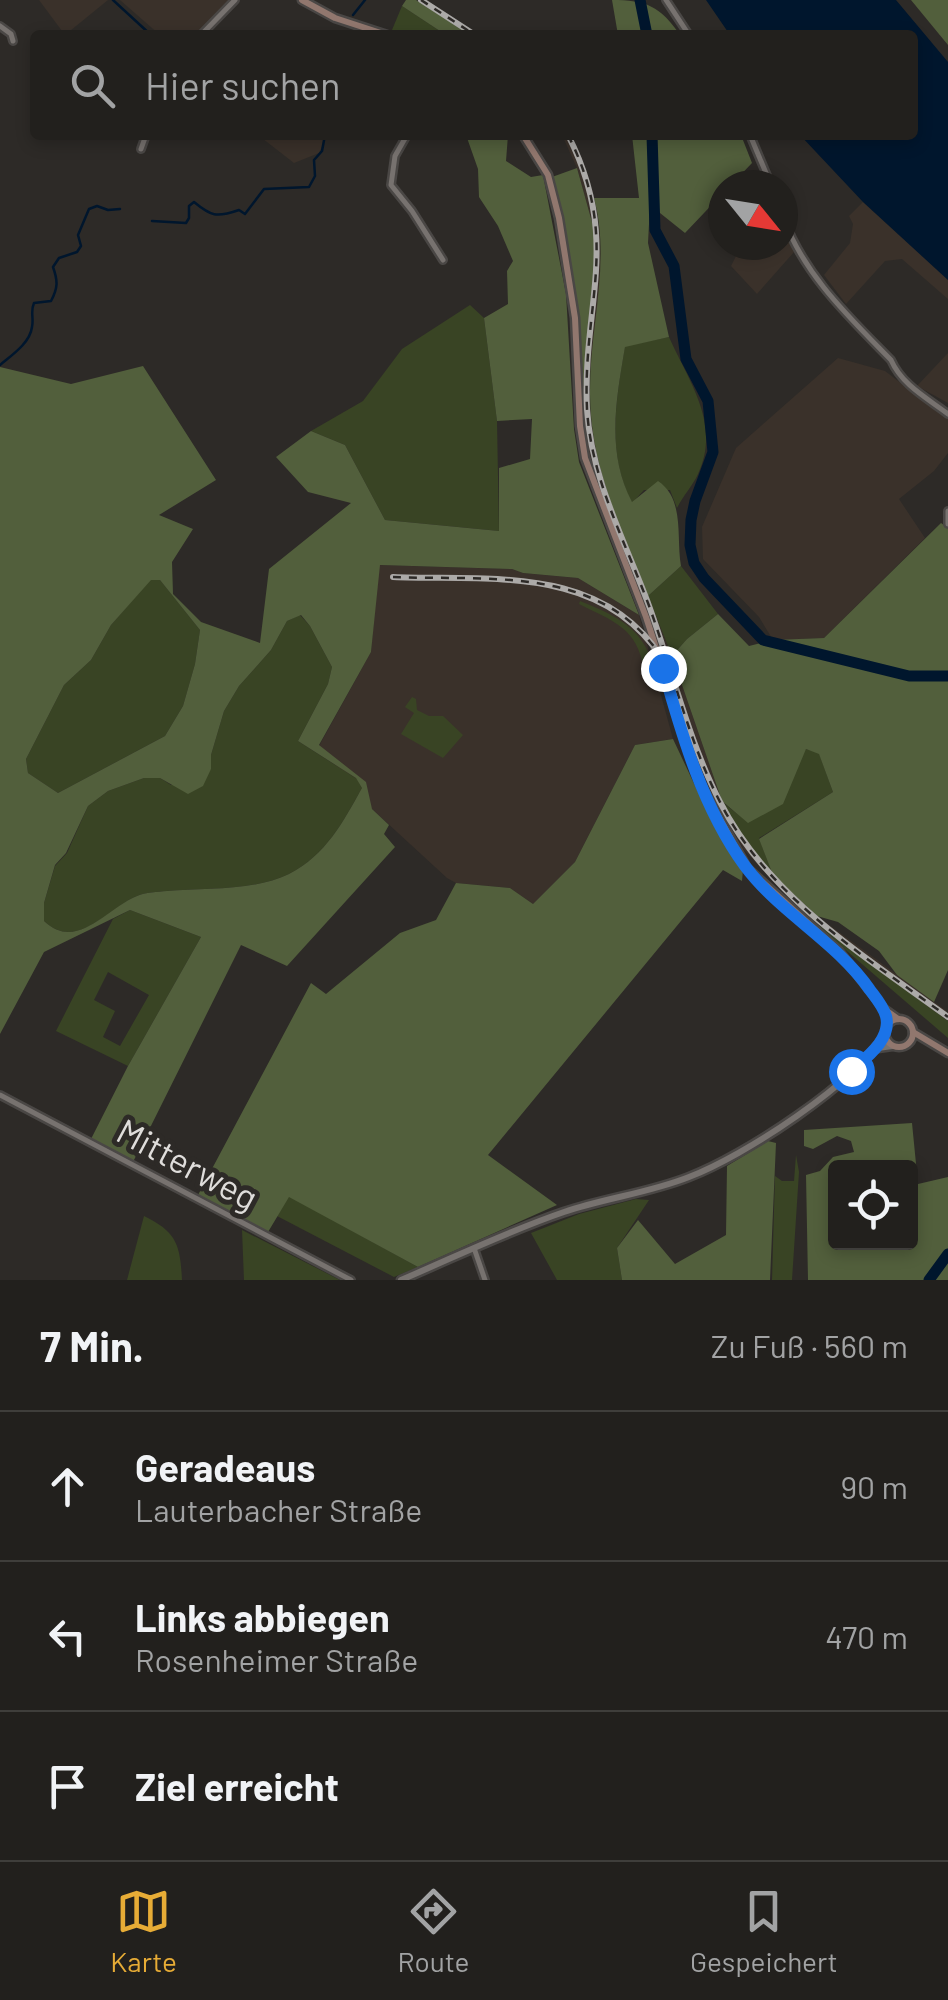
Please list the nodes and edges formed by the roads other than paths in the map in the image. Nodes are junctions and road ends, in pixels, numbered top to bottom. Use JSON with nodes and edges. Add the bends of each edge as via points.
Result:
{"nodes":[{"id":1,"x":235,"y":0,"type":"edge"},
{"id":2,"x":302,"y":0,"type":"edge"},
{"id":3,"x":666,"y":0,"type":"edge"},
{"id":4,"x":0,"y":26,"type":"edge"},
{"id":5,"x":206,"y":30,"type":"edge"},
{"id":6,"x":364,"y":30,"type":"edge"},
{"id":7,"x":686,"y":30,"type":"edge"},
{"id":8,"x":12,"y":42,"type":"dead end"},
{"id":9,"x":144,"y":140,"type":"edge"},
{"id":10,"x":405,"y":140,"type":"edge"},
{"id":11,"x":526,"y":140,"type":"edge"},
{"id":12,"x":752,"y":140,"type":"edge"},
{"id":13,"x":141,"y":150,"type":"dead end"},
{"id":14,"x":764,"y":170,"type":"edge"},
{"id":15,"x":798,"y":247,"type":"edge"},
{"id":16,"x":443,"y":260,"type":"dead end"},
{"id":17,"x":948,"y":414,"type":"edge"},
{"id":18,"x":948,"y":512,"type":"edge"},
{"id":19,"x":948,"y":524,"type":"edge"},
{"id":20,"x":884,"y":1009,"type":"junction"},
{"id":21,"x":898,"y":1019,"type":"junction"},
{"id":22,"x":888,"y":1025,"type":"junction"},
{"id":23,"x":913,"y":1032,"type":"junction"},
{"id":24,"x":885,"y":1034,"type":"junction"},
{"id":25,"x":909,"y":1043,"type":"junction"},
{"id":26,"x":926,"y":1043,"type":"junction"},
{"id":27,"x":892,"y":1046,"type":"junction"},
{"id":28,"x":876,"y":1048,"type":"junction"},
{"id":29,"x":948,"y":1054,"type":"edge"},
{"id":30,"x":0,"y":1095,"type":"edge"},
{"id":31,"x":474,"y":1248,"type":"junction"},
{"id":32,"x":351,"y":1280,"type":"edge"},
{"id":33,"x":401,"y":1280,"type":"edge"},
{"id":34,"x":484,"y":1280,"type":"edge"}],
"edges":[{"from":1,"to":5,"type":"street"},
{"from":2,"to":6,"type":"main road"},
{"from":3,"to":7,"type":"street"},
{"from":4,"to":8,"type":"street"},
{"from":9,"to":13,"type":"street"},
{"from":10,"to":16,"type":"street","via":[[391,186]]},
{"from":11,"to":20,"type":"main road","via":[[548,176],[559,218],[575,318],[585,458],[700,783],[747,868],[839,951]]},
{"from":12,"to":14,"type":"street"},
{"from":15,"to":17,"type":"street","via":[[828,294],[904,380]]},
{"from":18,"to":19,"type":"street"},
{"from":20,"to":21,"type":"main road"},
{"from":20,"to":22,"type":"main road"},
{"from":21,"to":22,"type":"main road"},
{"from":21,"to":23,"type":"main road"},
{"from":22,"to":24,"type":"main road"},
{"from":23,"to":25,"type":"main road"},
{"from":23,"to":26,"type":"main road"},
{"from":24,"to":27,"type":"main road"},
{"from":24,"to":28,"type":"street"},
{"from":25,"to":26,"type":"main road"},
{"from":25,"to":27,"type":"main road"},
{"from":26,"to":29,"type":"main road"},
{"from":27,"to":28,"type":"street"},
{"from":28,"to":31,"type":"street","via":[[785,1124],[713,1166]]},
{"from":30,"to":32,"type":"street","name":"Mitterweg"},
{"from":31,"to":33,"type":"street"},
{"from":31,"to":34,"type":"street"}]}
